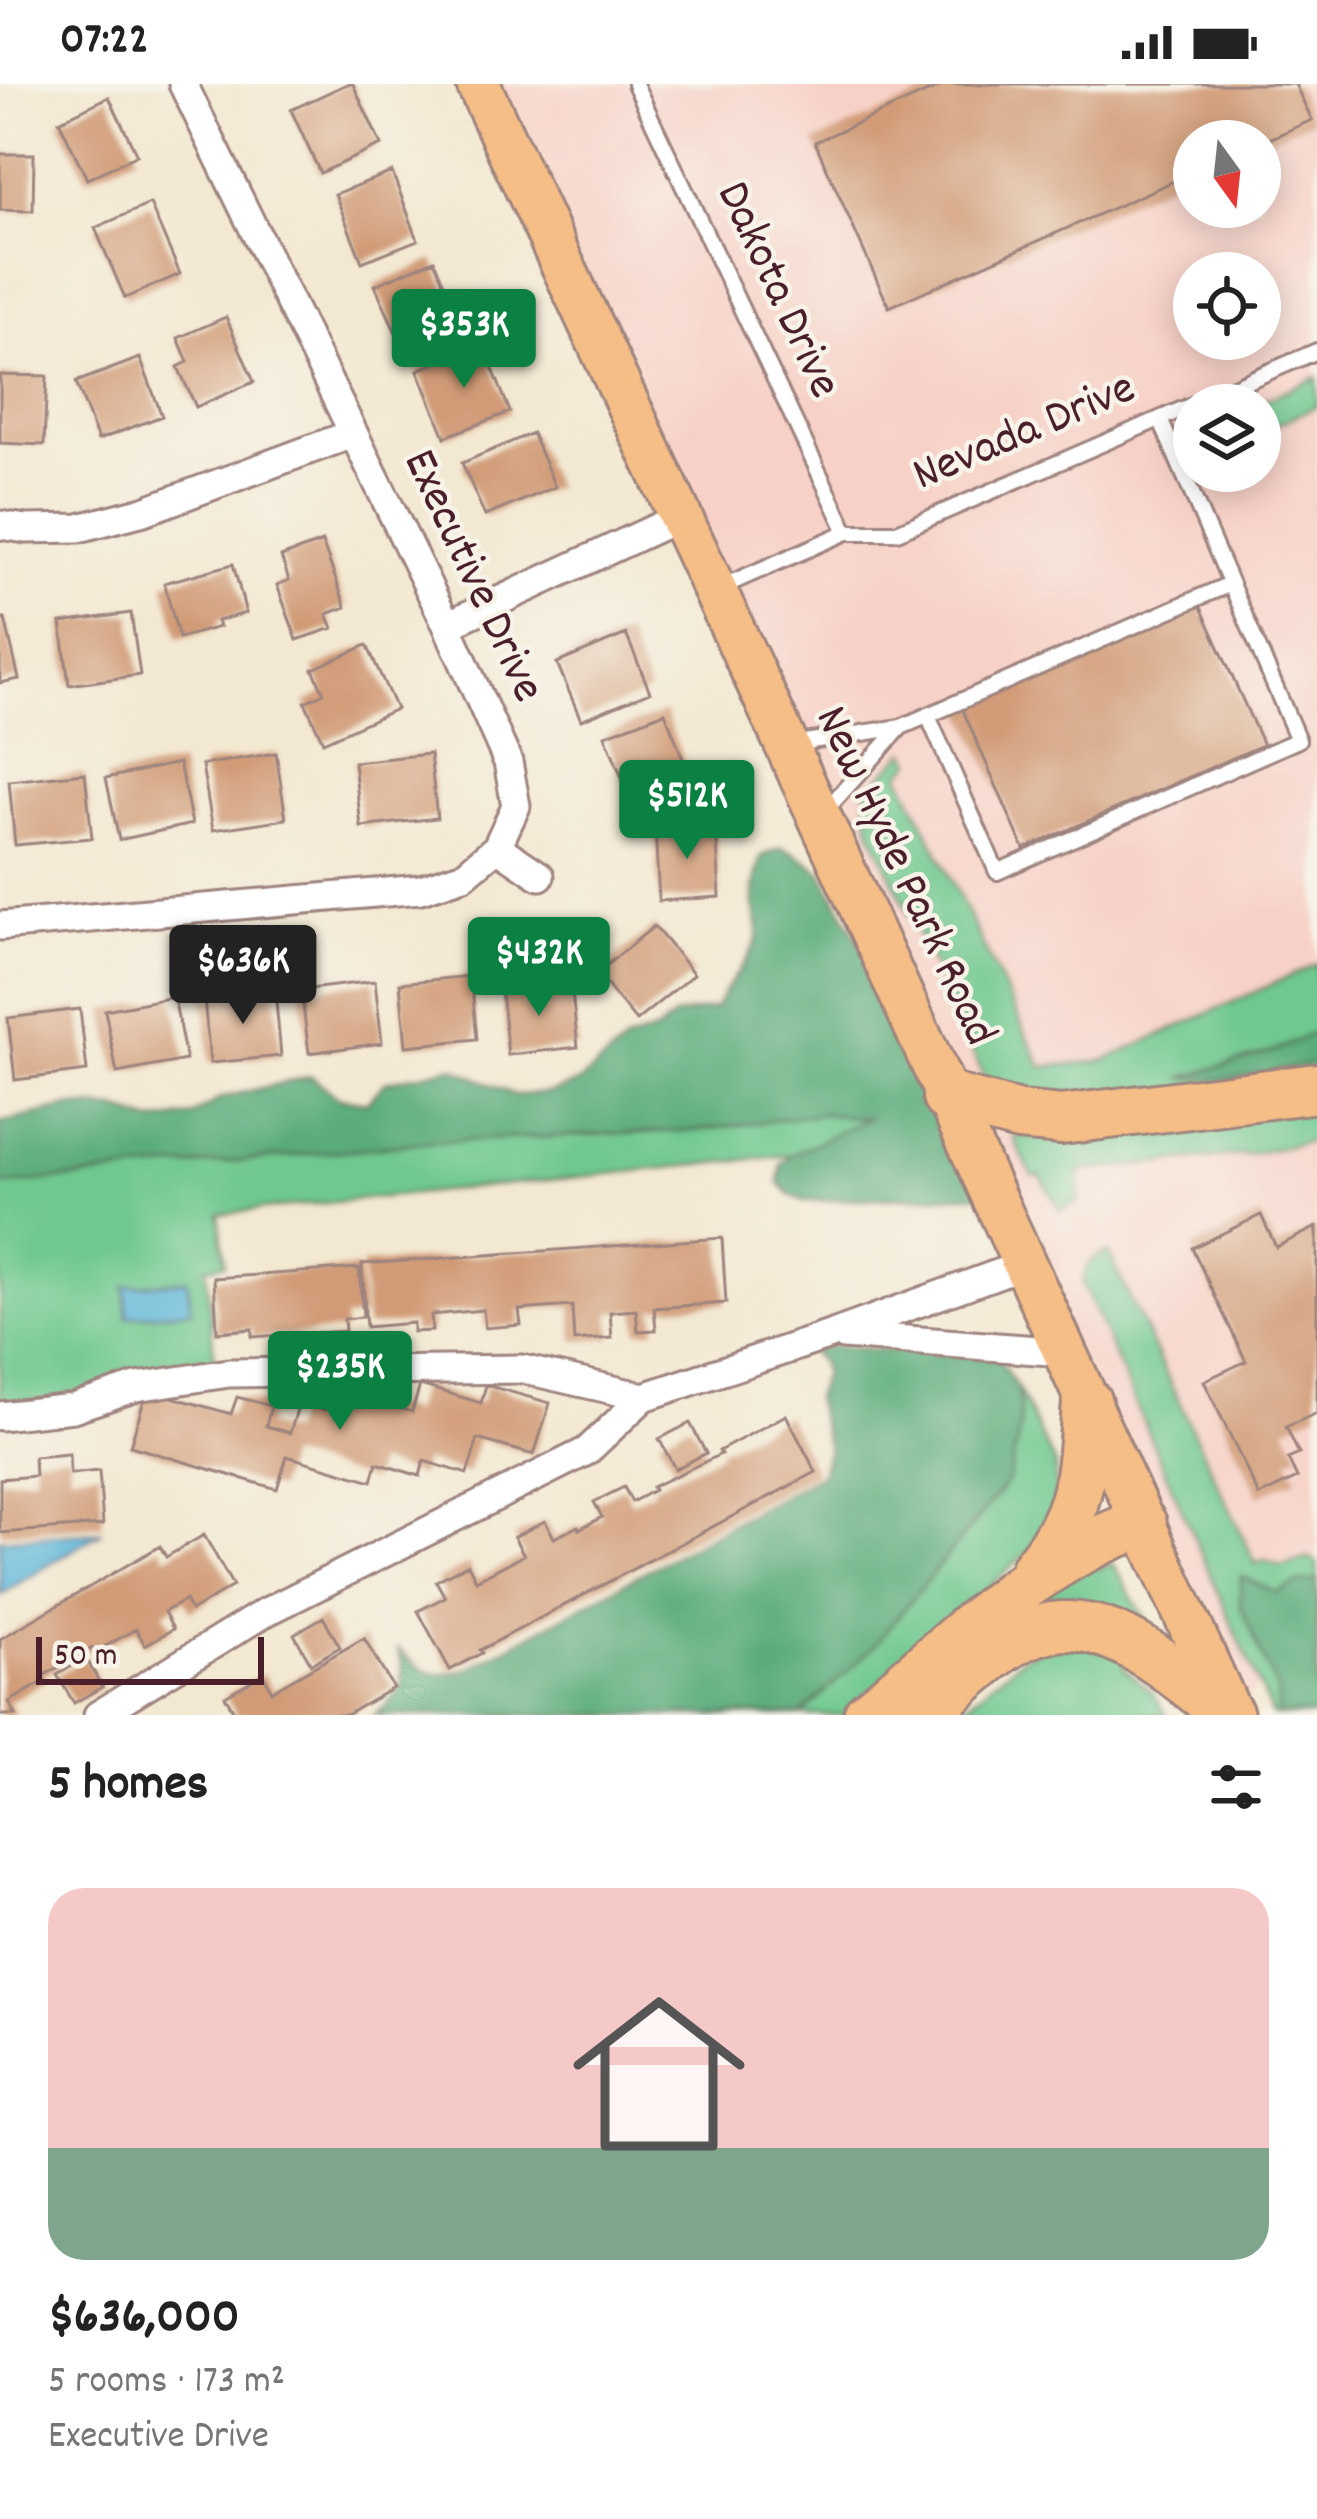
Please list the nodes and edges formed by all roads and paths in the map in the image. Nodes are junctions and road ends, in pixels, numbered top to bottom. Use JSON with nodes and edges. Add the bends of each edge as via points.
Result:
{"nodes":[{"id":1,"x":183,"y":84,"type":"edge"},
{"id":2,"x":478,"y":84,"type":"edge"},
{"id":3,"x":635,"y":84,"type":"edge"},
{"id":4,"x":1317,"y":352,"type":"edge"},
{"id":5,"x":1160,"y":419,"type":"junction"},
{"id":6,"x":352,"y":434,"type":"junction"},
{"id":7,"x":680,"y":517,"type":"junction"},
{"id":8,"x":0,"y":525,"type":"edge"},
{"id":9,"x":847,"y":532,"type":"junction"},
{"id":10,"x":1230,"y":584,"type":"junction"},
{"id":11,"x":715,"y":590,"type":"junction"},
{"id":12,"x":447,"y":625,"type":"junction"},
{"id":13,"x":928,"y":716,"type":"junction"},
{"id":14,"x":901,"y":727,"type":"junction"},
{"id":15,"x":787,"y":745,"type":"junction"},
{"id":16,"x":819,"y":817,"type":"junction"},
{"id":17,"x":497,"y":847,"type":"junction"},
{"id":18,"x":540,"y":876,"type":"dead end"},
{"id":19,"x":0,"y":926,"type":"edge"},
{"id":20,"x":1317,"y":1088,"type":"edge"},
{"id":21,"x":947,"y":1097,"type":"junction"},
{"id":22,"x":1022,"y":1265,"type":"junction"},
{"id":23,"x":833,"y":1334,"type":"junction"},
{"id":24,"x":1063,"y":1352,"type":"junction"},
{"id":25,"x":644,"y":1396,"type":"junction"},
{"id":26,"x":1088,"y":1403,"type":"junction"},
{"id":27,"x":0,"y":1416,"type":"edge"},
{"id":28,"x":1142,"y":1524,"type":"junction"},
{"id":29,"x":1012,"y":1596,"type":"junction"},
{"id":30,"x":98,"y":1715,"type":"edge"},
{"id":31,"x":868,"y":1715,"type":"edge"},
{"id":32,"x":923,"y":1715,"type":"edge"},
{"id":33,"x":1230,"y":1715,"type":"edge"}],
"edges":[{"from":1,"to":6,"type":"street","name":"Executive Drive"},
{"from":2,"to":7,"type":"main road","name":"New Hyde Park Road"},
{"from":3,"to":9,"type":"lane","name":"Dakota Drive"},
{"from":4,"to":5,"type":"lane","name":"Nevada Drive"},
{"from":5,"to":9,"type":"lane","name":"Nevada Drive","via":[[897,532]]},
{"from":5,"to":10,"type":"lane"},
{"from":6,"to":8,"type":"street","via":[[79,528]]},
{"from":6,"to":12,"type":"street","name":"Executive Drive"},
{"from":7,"to":11,"type":"main road","name":"New Hyde Park Road"},
{"from":7,"to":12,"type":"street"},
{"from":9,"to":11,"type":"lane"},
{"from":10,"to":13,"type":"lane"},
{"from":10,"to":13,"type":"lane","via":[[1298,740],[1019,863],[997,872]]},
{"from":11,"to":15,"type":"main road","name":"New Hyde Park Road"},
{"from":12,"to":17,"type":"street","name":"Executive Drive","via":[[508,762],[516,806]]},
{"from":13,"to":14,"type":"lane"},
{"from":14,"to":15,"type":"lane"},
{"from":14,"to":16,"type":"lane"},
{"from":15,"to":16,"type":"main road","name":"New Hyde Park Road"},
{"from":16,"to":21,"type":"main road","name":"New Hyde Park Road"},
{"from":17,"to":18,"type":"street"},
{"from":17,"to":19,"type":"street","via":[[464,875],[421,889]]},
{"from":20,"to":21,"type":"highway","via":[[1061,1120]]},
{"from":21,"to":22,"type":"main road","name":"New Hyde Park Road"},
{"from":22,"to":23,"type":"street"},
{"from":22,"to":24,"type":"main road","name":"New Hyde Park Road"},
{"from":23,"to":24,"type":"street"},
{"from":23,"to":25,"type":"street"},
{"from":24,"to":26,"type":"main road","name":"New Hyde Park Road"},
{"from":25,"to":27,"type":"street","via":[[522,1369],[230,1373]]},
{"from":25,"to":30,"type":"street","via":[[587,1451],[264,1613]]},
{"from":26,"to":28,"type":"main road","name":"New Hyde Park Road"},
{"from":26,"to":29,"type":"highway","via":[[1071,1515]]},
{"from":28,"to":29,"type":"highway","via":[[1086,1544]]},
{"from":28,"to":33,"type":"main road","name":"New Hyde Park Road"},
{"from":29,"to":31,"type":"highway"},
{"from":32,"to":33,"type":"highway","via":[[1008,1644],[1065,1625],[1130,1642]]}]}
